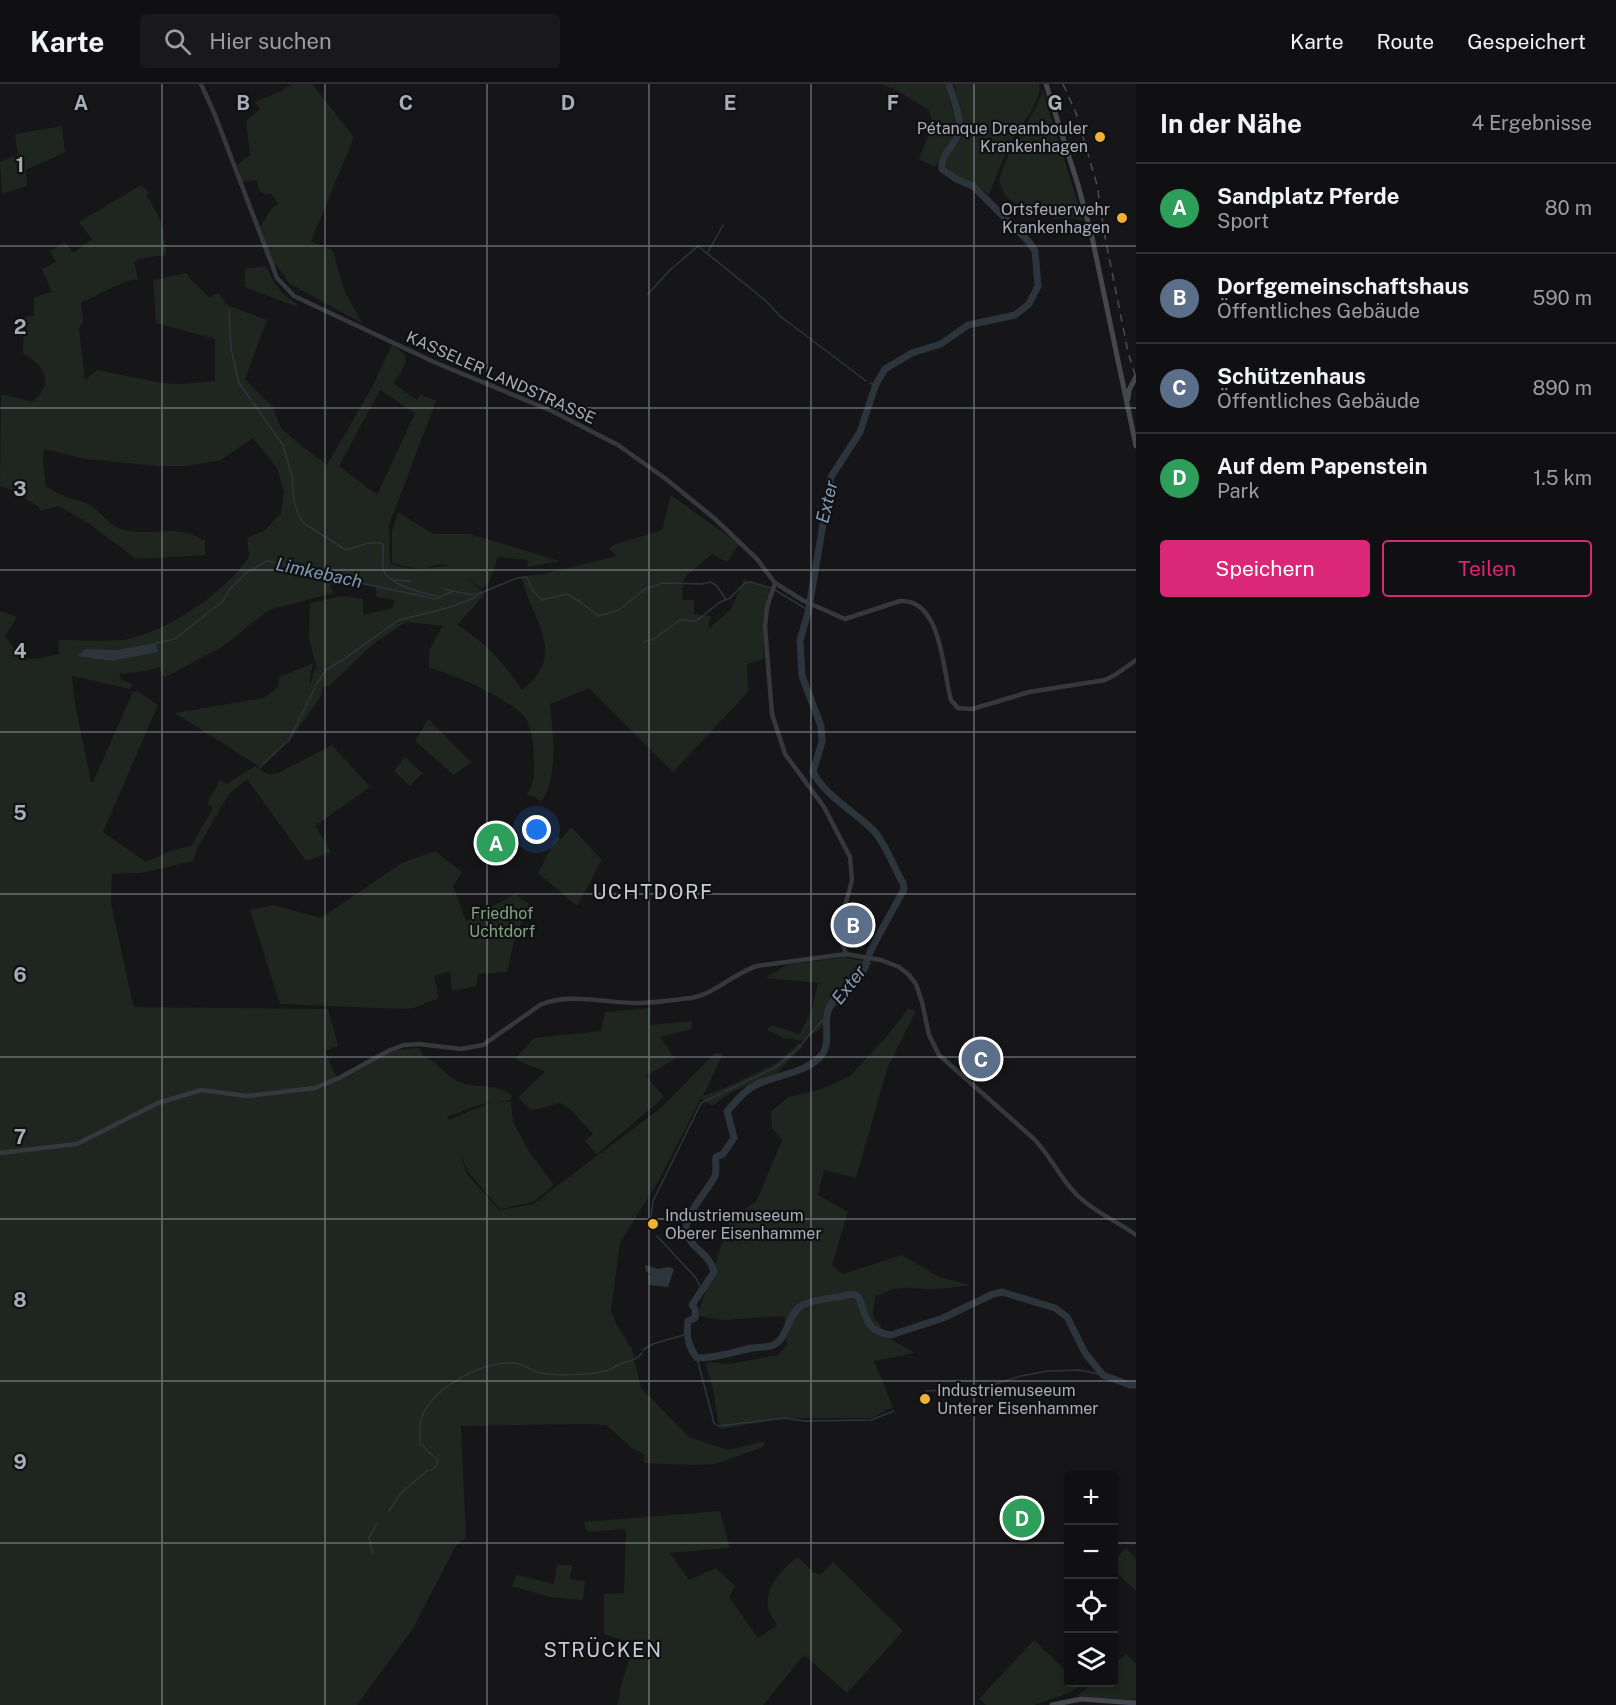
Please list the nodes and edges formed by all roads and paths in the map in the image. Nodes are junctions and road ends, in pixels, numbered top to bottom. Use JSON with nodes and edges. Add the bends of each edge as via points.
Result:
{"nodes":[{"id":1,"x":201,"y":84,"type":"edge"},
{"id":2,"x":1046,"y":84,"type":"edge"},
{"id":3,"x":1136,"y":377,"type":"edge"},
{"id":4,"x":1122,"y":382,"type":"junction"},
{"id":5,"x":1127,"y":403,"type":"junction"},
{"id":6,"x":1136,"y":446,"type":"edge"},
{"id":7,"x":775,"y":583,"type":"junction"},
{"id":8,"x":1136,"y":660,"type":"edge"},
{"id":9,"x":846,"y":954,"type":"junction"},
{"id":10,"x":0,"y":1153,"type":"edge"},
{"id":11,"x":1136,"y":1235,"type":"edge"},
{"id":12,"x":1136,"y":1703,"type":"edge"},
{"id":13,"x":1052,"y":1705,"type":"edge"}],
"edges":[{"from":1,"to":7,"type":"street","name":"KASSELER LANDSTRASSE","via":[[277,278],[294,296],[434,362],[552,411],[637,457],[720,524],[757,559]]},
{"from":2,"to":4,"type":"main road","via":[[1092,237]]},
{"from":3,"to":4,"type":"street"},
{"from":3,"to":5,"type":"main road"},
{"from":4,"to":5,"type":"main road"},
{"from":5,"to":6,"type":"main road"},
{"from":7,"to":8,"type":"street","name":"KASSELER LANDSTRASSE","via":[[804,602],[845,619],[900,601],[918,605],[929,618],[938,640],[951,700],[963,710],[1029,692],[1096,682],[1115,675]]},
{"from":7,"to":9,"type":"street","via":[[765,627],[774,722],[785,754],[824,807],[852,865],[852,880],[838,932]]},
{"from":9,"to":10,"type":"street","via":[[757,966],[689,998],[636,1003],[548,1001],[483,1045],[461,1049],[415,1044],[397,1047],[307,1090],[247,1096],[201,1090],[158,1103],[77,1144]]},
{"from":9,"to":11,"type":"street","via":[[874,959],[909,974],[916,984],[929,1035],[939,1055],[1045,1150],[1077,1195]]},
{"from":12,"to":13,"type":"main road","via":[[1081,1699]]}]}
